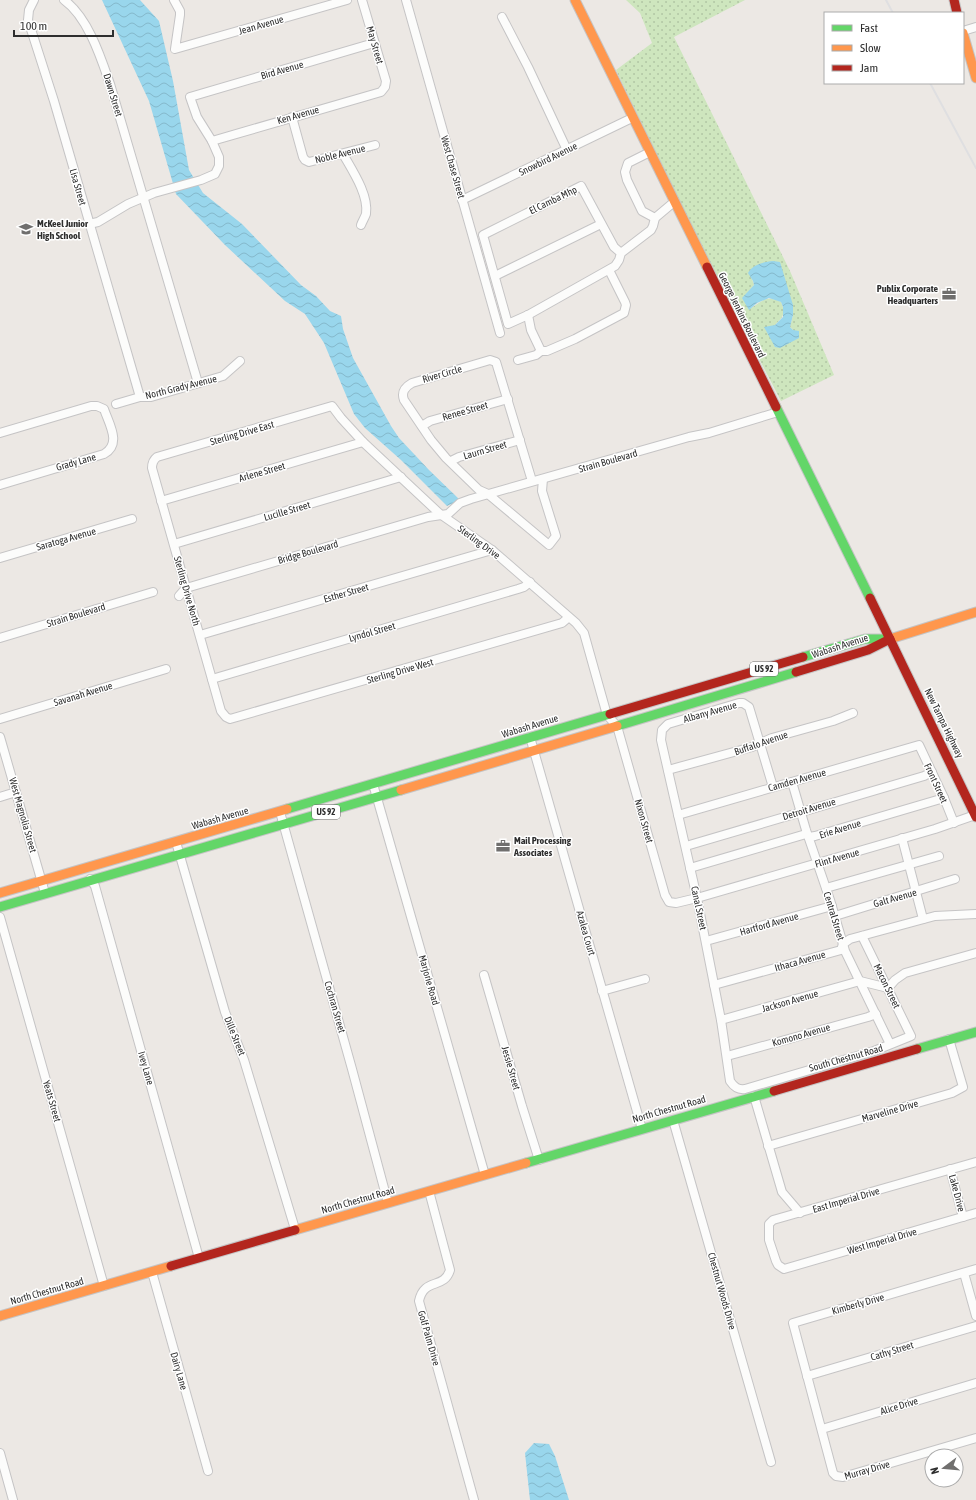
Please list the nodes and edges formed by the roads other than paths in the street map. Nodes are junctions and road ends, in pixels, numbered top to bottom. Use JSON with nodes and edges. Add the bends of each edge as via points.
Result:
{"nodes":[{"id":1,"x":34,"y":0,"type":"edge"},
{"id":2,"x":64,"y":0,"type":"edge"},
{"id":3,"x":175,"y":0,"type":"edge"},
{"id":4,"x":347,"y":0,"type":"edge"},
{"id":5,"x":362,"y":0,"type":"edge"},
{"id":6,"x":406,"y":0,"type":"edge"},
{"id":7,"x":575,"y":0,"type":"edge"},
{"id":8,"x":954,"y":0,"type":"edge"},
{"id":9,"x":957,"y":12,"type":"edge"},
{"id":10,"x":502,"y":17,"type":"dead end"},
{"id":11,"x":976,"y":27,"type":"edge"},
{"id":12,"x":964,"y":32,"type":"edge"},
{"id":13,"x":964,"y":36,"type":"edge"},
{"id":14,"x":374,"y":43,"type":"junction"},
{"id":15,"x":976,"y":78,"type":"edge"},
{"id":16,"x":383,"y":89,"type":"joint"},
{"id":17,"x":292,"y":117,"type":"junction"},
{"id":18,"x":632,"y":118,"type":"junction"},
{"id":19,"x":212,"y":141,"type":"junction"},
{"id":20,"x":375,"y":145,"type":"dead end"},
{"id":21,"x":567,"y":150,"type":"junction"},
{"id":22,"x":650,"y":152,"type":"junction"},
{"id":23,"x":343,"y":154,"type":"junction"},
{"id":24,"x":144,"y":198,"type":"junction"},
{"id":25,"x":462,"y":200,"type":"junction"},
{"id":26,"x":674,"y":202,"type":"junction"},
{"id":27,"x":654,"y":218,"type":"junction"},
{"id":28,"x":89,"y":224,"type":"junction"},
{"id":29,"x":601,"y":224,"type":"junction"},
{"id":30,"x":361,"y":225,"type":"dead end"},
{"id":31,"x":621,"y":254,"type":"junction"},
{"id":32,"x":609,"y":270,"type":"junction"},
{"id":33,"x":495,"y":276,"type":"junction"},
{"id":34,"x":528,"y":315,"type":"junction"},
{"id":35,"x":500,"y":333,"type":"dead end"},
{"id":36,"x":541,"y":351,"type":"junction"},
{"id":37,"x":518,"y":360,"type":"dead end"},
{"id":38,"x":240,"y":361,"type":"dead end"},
{"id":39,"x":198,"y":383,"type":"junction"},
{"id":40,"x":140,"y":397,"type":"junction"},
{"id":41,"x":508,"y":399,"type":"junction"},
{"id":42,"x":116,"y":404,"type":"dead end"},
{"id":43,"x":778,"y":412,"type":"junction"},
{"id":44,"x":422,"y":426,"type":"junction"},
{"id":45,"x":0,"y":433,"type":"edge"},
{"id":46,"x":520,"y":440,"type":"junction"},
{"id":47,"x":363,"y":442,"type":"junction"},
{"id":48,"x":451,"y":461,"type":"junction"},
{"id":49,"x":153,"y":462,"type":"joint"},
{"id":50,"x":401,"y":477,"type":"junction"},
{"id":51,"x":543,"y":480,"type":"junction"},
{"id":52,"x":532,"y":481,"type":"junction"},
{"id":53,"x":0,"y":485,"type":"edge"},
{"id":54,"x":488,"y":494,"type":"junction"},
{"id":55,"x":161,"y":501,"type":"junction"},
{"id":56,"x":440,"y":514,"type":"junction"},
{"id":57,"x":132,"y":519,"type":"dead end"},
{"id":58,"x":174,"y":544,"type":"junction"},
{"id":59,"x":492,"y":550,"type":"junction"},
{"id":60,"x":0,"y":558,"type":"edge"},
{"id":61,"x":530,"y":582,"type":"junction"},
{"id":62,"x":186,"y":588,"type":"junction"},
{"id":63,"x":153,"y":592,"type":"dead end"},
{"id":64,"x":179,"y":596,"type":"dead end"},
{"id":65,"x":976,"y":612,"type":"edge"},
{"id":66,"x":569,"y":617,"type":"junction"},
{"id":67,"x":200,"y":635,"type":"junction"},
{"id":68,"x":0,"y":638,"type":"edge"},
{"id":69,"x":890,"y":639,"type":"junction"},
{"id":70,"x":166,"y":670,"type":"dead end"},
{"id":71,"x":212,"y":679,"type":"junction"},
{"id":72,"x":706,"y":686,"type":"junction"},
{"id":73,"x":710,"y":698,"type":"junction"},
{"id":74,"x":853,"y":713,"type":"dead end"},
{"id":75,"x":607,"y":715,"type":"junction"},
{"id":76,"x":228,"y":718,"type":"joint"},
{"id":77,"x":0,"y":719,"type":"edge"},
{"id":78,"x":617,"y":726,"type":"junction"},
{"id":79,"x":663,"y":730,"type":"joint"},
{"id":80,"x":0,"y":737,"type":"edge"},
{"id":81,"x":530,"y":737,"type":"junction"},
{"id":82,"x":760,"y":744,"type":"junction"},
{"id":83,"x":916,"y":746,"type":"joint"},
{"id":84,"x":534,"y":750,"type":"junction"},
{"id":85,"x":668,"y":770,"type":"junction"},
{"id":86,"x":932,"y":772,"type":"junction"},
{"id":87,"x":792,"y":782,"type":"junction"},
{"id":88,"x":373,"y":784,"type":"junction"},
{"id":89,"x":773,"y":787,"type":"junction"},
{"id":90,"x":16,"y":792,"type":"junction"},
{"id":91,"x":0,"y":797,"type":"edge"},
{"id":92,"x":377,"y":797,"type":"junction"},
{"id":93,"x":944,"y":798,"type":"junction"},
{"id":94,"x":280,"y":812,"type":"junction"},
{"id":95,"x":800,"y":812,"type":"junction"},
{"id":96,"x":678,"y":814,"type":"junction"},
{"id":97,"x":975,"y":816,"type":"edge"},
{"id":98,"x":954,"y":823,"type":"junction"},
{"id":99,"x":283,"y":824,"type":"junction"},
{"id":100,"x":809,"y":837,"type":"junction"},
{"id":101,"x":902,"y":838,"type":"junction"},
{"id":102,"x":176,"y":842,"type":"junction"},
{"id":103,"x":686,"y":846,"type":"junction"},
{"id":104,"x":179,"y":854,"type":"junction"},
{"id":105,"x":939,"y":856,"type":"dead end"},
{"id":106,"x":817,"y":863,"type":"junction"},
{"id":107,"x":909,"y":865,"type":"junction"},
{"id":108,"x":690,"y":868,"type":"junction"},
{"id":109,"x":90,"y":879,"type":"junction"},
{"id":110,"x":955,"y":879,"type":"dead end"},
{"id":111,"x":42,"y":881,"type":"junction"},
{"id":112,"x":826,"y":888,"type":"junction"},
{"id":113,"x":915,"y":892,"type":"junction"},
{"id":114,"x":0,"y":893,"type":"edge"},
{"id":115,"x":45,"y":894,"type":"junction"},
{"id":116,"x":697,"y":898,"type":"junction"},
{"id":117,"x":0,"y":906,"type":"edge"},
{"id":118,"x":832,"y":906,"type":"junction"},
{"id":119,"x":976,"y":914,"type":"edge"},
{"id":120,"x":835,"y":916,"type":"junction"},
{"id":121,"x":0,"y":917,"type":"edge"},
{"id":122,"x":923,"y":919,"type":"junction"},
{"id":123,"x":862,"y":936,"type":"junction"},
{"id":124,"x":706,"y":941,"type":"junction"},
{"id":125,"x":843,"y":944,"type":"junction"},
{"id":126,"x":976,"y":953,"type":"edge"},
{"id":127,"x":484,"y":975,"type":"dead end"},
{"id":128,"x":644,"y":979,"type":"dead end"},
{"id":129,"x":860,"y":981,"type":"junction"},
{"id":130,"x":714,"y":985,"type":"junction"},
{"id":131,"x":888,"y":988,"type":"junction"},
{"id":132,"x":602,"y":991,"type":"junction"},
{"id":133,"x":876,"y":1014,"type":"junction"},
{"id":134,"x":721,"y":1020,"type":"junction"},
{"id":135,"x":976,"y":1032,"type":"edge"},
{"id":136,"x":949,"y":1039,"type":"junction"},
{"id":137,"x":890,"y":1044,"type":"junction"},
{"id":138,"x":727,"y":1056,"type":"junction"},
{"id":139,"x":754,"y":1096,"type":"junction"},
{"id":140,"x":723,"y":1105,"type":"joint"},
{"id":141,"x":673,"y":1120,"type":"junction"},
{"id":142,"x":642,"y":1129,"type":"junction"},
{"id":143,"x":768,"y":1146,"type":"junction"},
{"id":144,"x":539,"y":1160,"type":"junction"},
{"id":145,"x":976,"y":1162,"type":"edge"},
{"id":146,"x":950,"y":1169,"type":"junction"},
{"id":147,"x":485,"y":1175,"type":"junction"},
{"id":148,"x":429,"y":1191,"type":"junction"},
{"id":149,"x":388,"y":1203,"type":"junction"},
{"id":150,"x":800,"y":1213,"type":"junction"},
{"id":151,"x":976,"y":1213,"type":"edge"},
{"id":152,"x":963,"y":1217,"type":"junction"},
{"id":153,"x":295,"y":1229,"type":"junction"},
{"id":154,"x":199,"y":1258,"type":"junction"},
{"id":155,"x":788,"y":1268,"type":"joint"},
{"id":156,"x":976,"y":1269,"type":"edge"},
{"id":157,"x":152,"y":1272,"type":"junction"},
{"id":158,"x":964,"y":1273,"type":"junction"},
{"id":159,"x":104,"y":1286,"type":"junction"},
{"id":160,"x":0,"y":1316,"type":"edge"},
{"id":161,"x":976,"y":1316,"type":"edge"},
{"id":162,"x":976,"y":1326,"type":"edge"},
{"id":163,"x":807,"y":1376,"type":"junction"},
{"id":164,"x":976,"y":1383,"type":"edge"},
{"id":165,"x":822,"y":1429,"type":"junction"},
{"id":166,"x":976,"y":1438,"type":"edge"},
{"id":167,"x":0,"y":1453,"type":"edge"},
{"id":168,"x":771,"y":1462,"type":"dead end"},
{"id":169,"x":208,"y":1471,"type":"dead end"},
{"id":170,"x":13,"y":1500,"type":"edge"},
{"id":171,"x":474,"y":1500,"type":"edge"}],
"edges":[{"from":1,"to":28,"type":"street","name":"Lisa Street","via":[[28,20]]},
{"from":2,"to":24,"type":"street","name":"Dawn Street","via":[[81,18],[102,62]]},
{"from":3,"to":4,"type":"street","name":"Jean Avenue","via":[[180,15],[175,49]]},
{"from":5,"to":14,"type":"street","name":"May Street"},
{"from":6,"to":25,"type":"street","name":"West Chase Street"},
{"from":7,"to":18,"type":"main road","name":"George Jenkins Boulevard"},
{"from":8,"to":9,"type":"main road"},
{"from":10,"to":21,"type":"street"},
{"from":11,"to":12,"type":"street"},
{"from":13,"to":15,"type":"main road"},
{"from":14,"to":16,"type":"street","name":"May Street","via":[[386,81]]},
{"from":14,"to":19,"type":"street","name":"Bird Avenue","via":[[190,97],[197,117]]},
{"from":16,"to":17,"type":"street","name":"Ken Avenue","via":[[381,92]]},
{"from":17,"to":19,"type":"street","name":"Ken Avenue"},
{"from":17,"to":23,"type":"street","name":"Noble Avenue","via":[[305,160],[317,161]]},
{"from":18,"to":21,"type":"street","name":"Snowbird Avenue"},
{"from":18,"to":22,"type":"main road","name":"George Jenkins Boulevard"},
{"from":19,"to":24,"type":"street","via":[[219,157],[219,166],[215,174]]},
{"from":20,"to":23,"type":"street","name":"Noble Avenue"},
{"from":21,"to":25,"type":"street","name":"Snowbird Avenue"},
{"from":22,"to":26,"type":"main road","name":"George Jenkins Boulevard"},
{"from":22,"to":27,"type":"street","via":[[628,163],[625,176],[642,211]]},
{"from":23,"to":30,"type":"street","via":[[358,179],[366,204],[366,214]]},
{"from":24,"to":28,"type":"street","via":[[128,204],[98,222]]},
{"from":24,"to":39,"type":"street","name":"Dawn Street"},
{"from":25,"to":35,"type":"street","name":"West Chase Street"},
{"from":26,"to":27,"type":"street"},
{"from":26,"to":43,"type":"main road","name":"George Jenkins Boulevard"},
{"from":27,"to":31,"type":"street","via":[[651,230]]},
{"from":28,"to":40,"type":"street","name":"Lisa Street"},
{"from":29,"to":31,"type":"street"},
{"from":29,"to":33,"type":"street"},
{"from":29,"to":33,"type":"street","name":"El Camba Mhp","via":[[581,186],[483,235]]},
{"from":31,"to":32,"type":"street"},
{"from":32,"to":34,"type":"street"},
{"from":32,"to":36,"type":"street","via":[[625,302],[624,313],[575,339]]},
{"from":33,"to":34,"type":"street","via":[[508,324]]},
{"from":34,"to":36,"type":"street","via":[[531,330]]},
{"from":36,"to":37,"type":"street"},
{"from":38,"to":39,"type":"street","name":"North Grady Avenue","via":[[223,376]]},
{"from":39,"to":40,"type":"street","name":"North Grady Avenue","via":[[151,397]]},
{"from":40,"to":42,"type":"street","name":"North Grady Avenue"},
{"from":41,"to":44,"type":"street","name":"Renee Street","via":[[430,421]]},
{"from":41,"to":44,"type":"street","name":"River Circle","via":[[499,366],[493,360],[412,383],[404,390],[403,396]]},
{"from":41,"to":46,"type":"street","name":"River Circle"},
{"from":43,"to":51,"type":"street","name":"Strain Boulevard"},
{"from":43,"to":69,"type":"main road","name":"George Jenkins Boulevard"},
{"from":44,"to":48,"type":"street","name":"River Circle","via":[[431,440]]},
{"from":45,"to":53,"type":"street","name":"Grady Lane","via":[[97,406],[104,409],[114,435],[112,448],[108,452]]},
{"from":46,"to":48,"type":"street","name":"Laurn Street"},
{"from":46,"to":52,"type":"street","name":"River Circle"},
{"from":47,"to":49,"type":"street","name":"Sterling Drive East","via":[[332,406],[157,457]]},
{"from":47,"to":50,"type":"street","name":"Sterling Drive"},
{"from":47,"to":55,"type":"street","name":"Arlene Street"},
{"from":48,"to":54,"type":"street","name":"River Circle","via":[[479,490]]},
{"from":49,"to":55,"type":"street","name":"Sterling Drive North","via":[[152,468]]},
{"from":50,"to":56,"type":"street","name":"Sterling Drive"},
{"from":50,"to":58,"type":"street","name":"Lucille Street"},
{"from":51,"to":52,"type":"street","name":"Strain Boulevard"},
{"from":51,"to":54,"type":"street","name":"River Circle","via":[[542,491],[556,536],[549,545]]},
{"from":52,"to":54,"type":"street","name":"Strain Boulevard"},
{"from":54,"to":56,"type":"street","name":"Strain Boulevard","via":[[460,503],[448,514]]},
{"from":55,"to":58,"type":"street","name":"Sterling Drive North"},
{"from":56,"to":59,"type":"street","name":"Sterling Drive"},
{"from":56,"to":62,"type":"street","name":"Bridge Boulevard"},
{"from":57,"to":60,"type":"street","name":"Saratoga Avenue"},
{"from":58,"to":62,"type":"street","name":"Sterling Drive North"},
{"from":59,"to":61,"type":"street","name":"Sterling Drive"},
{"from":59,"to":67,"type":"street","name":"Esther Street"},
{"from":61,"to":66,"type":"street","name":"Sterling Drive"},
{"from":61,"to":71,"type":"street","name":"Lyndol Street","via":[[518,589]]},
{"from":62,"to":64,"type":"street"},
{"from":62,"to":67,"type":"street","name":"Sterling Drive North"},
{"from":63,"to":68,"type":"street","name":"Strain Boulevard"},
{"from":65,"to":69,"type":"main road"},
{"from":66,"to":75,"type":"street","name":"Sterling Drive","via":[[584,633]]},
{"from":66,"to":76,"type":"street","name":"Sterling Drive West","via":[[555,626],[236,719]]},
{"from":67,"to":71,"type":"street","name":"Sterling Drive North"},
{"from":69,"to":72,"type":"main road","name":"Wabash Avenue","number":"US 92","via":[[865,639]]},
{"from":69,"to":73,"type":"main road","name":"Wabash Avenue","number":"US 92","via":[[868,650]]},
{"from":69,"to":97,"type":"main road","name":"New Tampa Highway"},
{"from":70,"to":77,"type":"street","name":"Savanah Avenue"},
{"from":71,"to":76,"type":"street","name":"Sterling Drive North","via":[[221,711]]},
{"from":72,"to":73,"type":"main road"},
{"from":72,"to":75,"type":"main road","name":"Wabash Avenue","number":"US 92"},
{"from":73,"to":78,"type":"main road","name":"Wabash Avenue","number":"US 92"},
{"from":74,"to":82,"type":"street","name":"Buffalo Avenue"},
{"from":75,"to":78,"type":"street","name":"Nixon Street"},
{"from":75,"to":81,"type":"main road","name":"Wabash Avenue","number":"US 92"},
{"from":78,"to":84,"type":"main road","name":"Wabash Avenue","number":"US 92"},
{"from":78,"to":116,"type":"street","name":"Nixon Street","via":[[666,899],[673,903]]},
{"from":79,"to":82,"type":"street","name":"Albany Avenue","via":[[668,724],[743,703],[749,707]]},
{"from":79,"to":85,"type":"street","name":"Canal Street","via":[[660,735]]},
{"from":80,"to":90,"type":"street","name":"West Magnolia Street"},
{"from":81,"to":84,"type":"street","name":"Azalea Court"},
{"from":81,"to":88,"type":"main road","name":"Wabash Avenue","number":"US 92"},
{"from":82,"to":85,"type":"street","name":"Buffalo Avenue"},
{"from":82,"to":89,"type":"street"},
{"from":83,"to":86,"type":"street","name":"Front Street","via":[[919,745]]},
{"from":83,"to":87,"type":"street","name":"Camden Avenue"},
{"from":84,"to":92,"type":"main road","name":"Wabash Avenue","number":"US 92"},
{"from":84,"to":132,"type":"street","name":"Azalea Court"},
{"from":85,"to":96,"type":"street","name":"Canal Street"},
{"from":86,"to":93,"type":"street","name":"Front Street"},
{"from":86,"to":95,"type":"street","name":"Detroit Avenue"},
{"from":87,"to":89,"type":"street","name":"Camden Avenue"},
{"from":87,"to":95,"type":"street","name":"Central Street"},
{"from":88,"to":92,"type":"street","name":"Marjorie Road"},
{"from":88,"to":94,"type":"main road","name":"Wabash Avenue","number":"US 92"},
{"from":89,"to":96,"type":"street","name":"Camden Avenue"},
{"from":90,"to":91,"type":"street"},
{"from":90,"to":111,"type":"street","name":"West Magnolia Street"},
{"from":92,"to":99,"type":"main road","name":"Wabash Avenue","number":"US 92"},
{"from":92,"to":147,"type":"street","name":"Marjorie Road"},
{"from":93,"to":98,"type":"street","name":"Front Street"},
{"from":93,"to":100,"type":"street","name":"Erie Avenue"},
{"from":94,"to":99,"type":"street","name":"Cochran Street"},
{"from":94,"to":102,"type":"main road","name":"Wabash Avenue","number":"US 92"},
{"from":95,"to":100,"type":"street","name":"Central Street"},
{"from":95,"to":103,"type":"street","name":"Detroit Avenue"},
{"from":96,"to":103,"type":"street","name":"Canal Street"},
{"from":97,"to":98,"type":"street","name":"Flint Avenue"},
{"from":98,"to":101,"type":"street","name":"Flint Avenue"},
{"from":99,"to":104,"type":"main road","name":"Wabash Avenue","number":"US 92"},
{"from":99,"to":149,"type":"street","name":"Cochran Street"},
{"from":100,"to":106,"type":"street","name":"Central Street"},
{"from":100,"to":108,"type":"street","name":"Erie Avenue","via":[[806,834]]},
{"from":101,"to":106,"type":"street","name":"Flint Avenue"},
{"from":101,"to":107,"type":"street"},
{"from":102,"to":104,"type":"street","name":"Dille Street"},
{"from":102,"to":111,"type":"main road","name":"Wabash Avenue","number":"US 92"},
{"from":103,"to":108,"type":"street","name":"Canal Street"},
{"from":104,"to":109,"type":"main road","name":"Wabash Avenue","number":"US 92"},
{"from":104,"to":153,"type":"street","name":"Dille Street","via":[[225,1012],[244,1060]]},
{"from":105,"to":107,"type":"street"},
{"from":106,"to":112,"type":"street","name":"Central Street"},
{"from":106,"to":116,"type":"street","name":"Flint Avenue"},
{"from":107,"to":112,"type":"street"},
{"from":107,"to":113,"type":"street"},
{"from":108,"to":116,"type":"street","name":"Canal Street"},
{"from":109,"to":115,"type":"main road","name":"Wabash Avenue","number":"US 92"},
{"from":109,"to":154,"type":"street","name":"Ivey Lane","via":[[97,894]]},
{"from":110,"to":113,"type":"street","name":"Galt Avenue"},
{"from":111,"to":114,"type":"main road","name":"Wabash Avenue","number":"US 92"},
{"from":111,"to":115,"type":"street","name":"West Magnolia Street"},
{"from":112,"to":118,"type":"street","name":"Central Street"},
{"from":113,"to":120,"type":"street","name":"Galt Avenue"},
{"from":113,"to":122,"type":"street"},
{"from":115,"to":117,"type":"main road","name":"Wabash Avenue","number":"US 92"},
{"from":116,"to":124,"type":"street","name":"Canal Street"},
{"from":118,"to":120,"type":"street","name":"Central Street"},
{"from":118,"to":124,"type":"street","name":"Hartford Avenue"},
{"from":119,"to":122,"type":"street","name":"Ithaca Avenue","via":[[941,915]]},
{"from":120,"to":125,"type":"street","name":"Central Street"},
{"from":121,"to":159,"type":"street","name":"Yeats Street"},
{"from":122,"to":123,"type":"street","name":"Ithaca Avenue"},
{"from":123,"to":125,"type":"street","name":"Ithaca Avenue"},
{"from":123,"to":131,"type":"street","name":"Macon Street"},
{"from":124,"to":130,"type":"street","name":"Canal Street"},
{"from":125,"to":129,"type":"street","name":"Central Street"},
{"from":125,"to":130,"type":"street","name":"Ithaca Avenue","via":[[841,950]]},
{"from":126,"to":131,"type":"street","via":[[905,973]]},
{"from":127,"to":144,"type":"street","name":"Jessie Street"},
{"from":128,"to":132,"type":"street"},
{"from":129,"to":131,"type":"street"},
{"from":129,"to":133,"type":"street","name":"Central Street"},
{"from":129,"to":134,"type":"street","name":"Jackson Avenue"},
{"from":130,"to":134,"type":"street","name":"Canal Street"},
{"from":131,"to":137,"type":"street","name":"Macon Street","via":[[911,1036]]},
{"from":132,"to":142,"type":"street","name":"Azalea Court"},
{"from":133,"to":137,"type":"street","name":"Central Street"},
{"from":133,"to":138,"type":"street","name":"Komono Avenue"},
{"from":134,"to":138,"type":"street","name":"Canal Street"},
{"from":135,"to":136,"type":"main road","name":"South Chestnut Road"},
{"from":136,"to":139,"type":"main road","name":"South Chestnut Road"},
{"from":136,"to":143,"type":"street","name":"Marveline Drive","via":[[963,1087],[952,1093]]},
{"from":137,"to":138,"type":"street","name":"Canal Street","via":[[874,1052],[740,1090],[730,1081]]},
{"from":139,"to":140,"type":"main road","name":"South Chestnut Road"},
{"from":139,"to":143,"type":"street"},
{"from":140,"to":141,"type":"main road","name":"North Chestnut Road"},
{"from":141,"to":142,"type":"main road","name":"North Chestnut Road"},
{"from":141,"to":168,"type":"street","name":"Chestnut Woods Drive"},
{"from":142,"to":144,"type":"main road","name":"North Chestnut Road"},
{"from":143,"to":150,"type":"street","via":[[782,1192]]},
{"from":144,"to":147,"type":"main road","name":"North Chestnut Road"},
{"from":145,"to":146,"type":"street","name":"East Imperial Drive"},
{"from":146,"to":150,"type":"street","name":"East Imperial Drive"},
{"from":146,"to":152,"type":"street","name":"Lake Drive"},
{"from":147,"to":148,"type":"main road","name":"North Chestnut Road"},
{"from":148,"to":149,"type":"main road","name":"North Chestnut Road"},
{"from":148,"to":171,"type":"street","name":"Golf Palm Drive","via":[[450,1270],[446,1278],[422,1290],[419,1301]]},
{"from":149,"to":153,"type":"main road","name":"North Chestnut Road"},
{"from":150,"to":155,"type":"street","name":"East Imperial Drive","via":[[770,1221],[768,1227],[769,1240],[776,1261],[781,1268]]},
{"from":151,"to":152,"type":"street","name":"West Imperial Drive"},
{"from":152,"to":155,"type":"street","name":"West Imperial Drive"},
{"from":153,"to":154,"type":"main road","name":"North Chestnut Road"},
{"from":154,"to":157,"type":"main road","name":"North Chestnut Road"},
{"from":156,"to":158,"type":"street","name":"Kimberly Drive"},
{"from":157,"to":159,"type":"main road","name":"North Chestnut Road"},
{"from":157,"to":169,"type":"street","name":"Dairy Lane"},
{"from":158,"to":161,"type":"street"},
{"from":158,"to":163,"type":"street","name":"Kimberly Drive","via":[[793,1323]]},
{"from":159,"to":160,"type":"main road","name":"North Chestnut Road"},
{"from":162,"to":163,"type":"street","name":"Cathy Street"},
{"from":163,"to":165,"type":"street","name":"Murray Drive"},
{"from":164,"to":165,"type":"street","name":"Alice Drive"},
{"from":165,"to":166,"type":"street","name":"Murray Drive","via":[[833,1473],[839,1478]]},
{"from":167,"to":170,"type":"street"}]}
